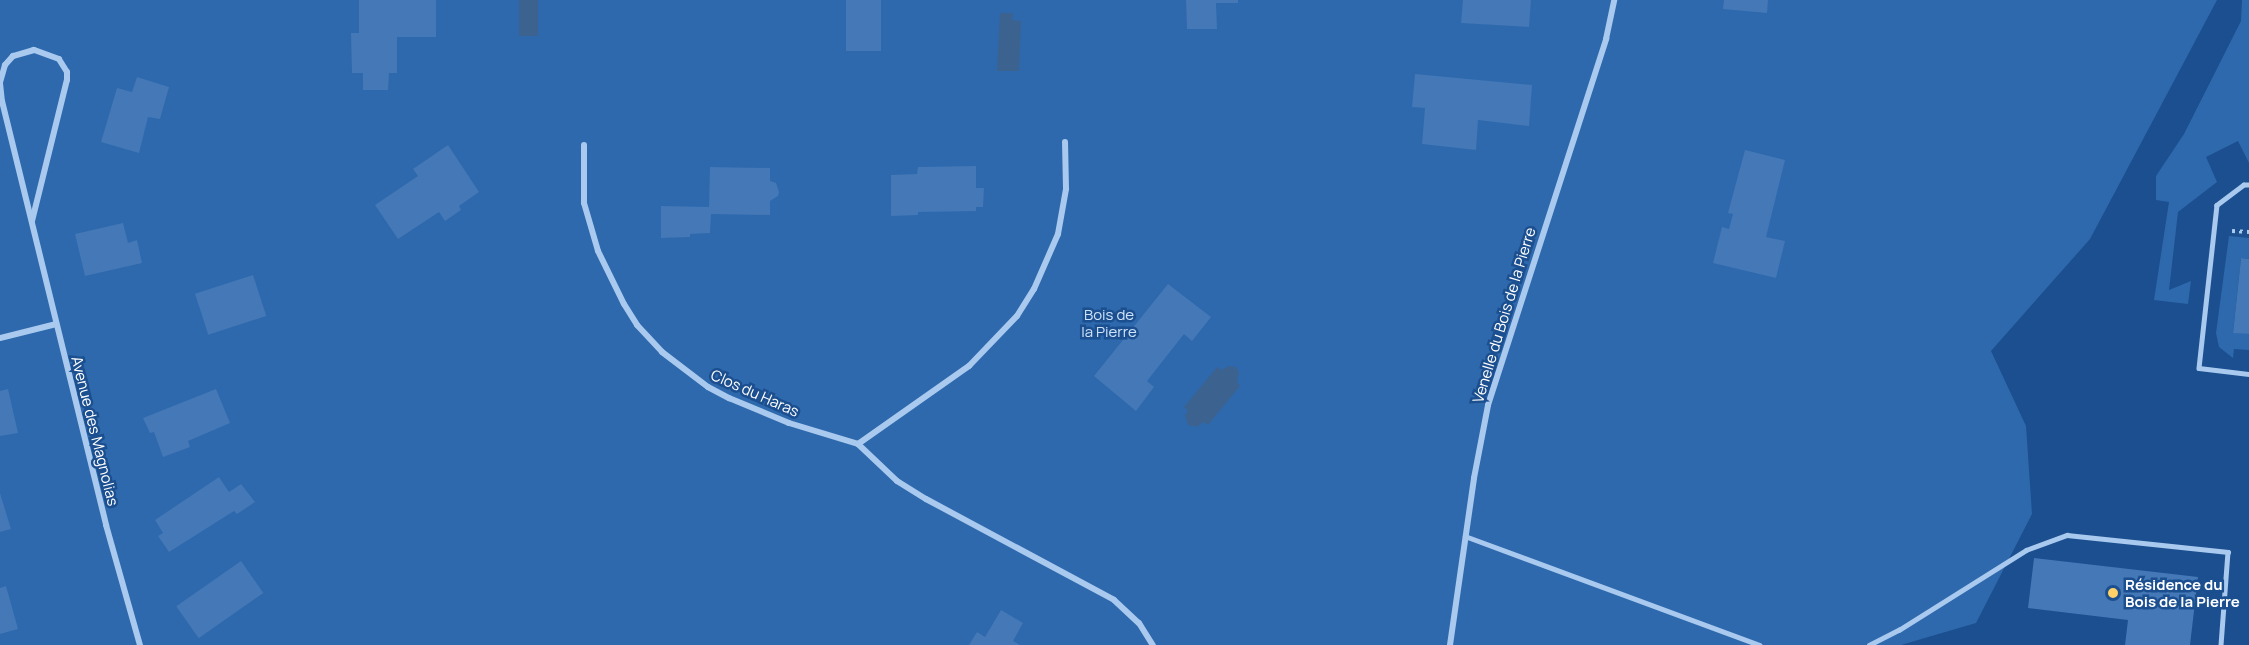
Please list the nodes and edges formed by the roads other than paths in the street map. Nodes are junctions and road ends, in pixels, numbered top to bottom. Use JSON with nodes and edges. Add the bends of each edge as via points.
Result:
{"nodes":[{"id":1,"x":1614,"y":0,"type":"edge"},
{"id":2,"x":1065,"y":142,"type":"dead end"},
{"id":3,"x":584,"y":145,"type":"dead end"},
{"id":4,"x":2249,"y":185,"type":"edge"},
{"id":5,"x":32,"y":221,"type":"junction"},
{"id":6,"x":56,"y":324,"type":"junction"},
{"id":7,"x":0,"y":338,"type":"edge"},
{"id":8,"x":2249,"y":374,"type":"edge"},
{"id":9,"x":858,"y":444,"type":"junction"},
{"id":10,"x":1465,"y":536,"type":"junction"},
{"id":11,"x":140,"y":645,"type":"edge"},
{"id":12,"x":1154,"y":645,"type":"edge"},
{"id":13,"x":1450,"y":645,"type":"edge"},
{"id":14,"x":1759,"y":645,"type":"edge"},
{"id":15,"x":1869,"y":645,"type":"edge"},
{"id":16,"x":2221,"y":645,"type":"edge"}],
"edges":[{"from":1,"to":10,"type":"street","name":"Venelle du Bois de la Pierre","via":[[1606,39],[1495,380]]},
{"from":2,"to":9,"type":"street","via":[[1066,189],[1058,234],[1034,289],[1017,316],[969,366]]},
{"from":3,"to":9,"type":"street","name":"Clos du Haras","via":[[584,203],[590,228],[624,304],[650,340],[677,365],[719,392],[789,423]]},
{"from":4,"to":8,"type":"lane","via":[[2217,205],[2199,368]]},
{"from":5,"to":5,"type":"street","name":"Avenue des Magnolias","via":[[0,83],[5,65],[13,56],[34,50],[59,59],[67,80]]},
{"from":5,"to":6,"type":"street","name":"Avenue des Magnolias"},
{"from":6,"to":7,"type":"street"},
{"from":6,"to":11,"type":"street","name":"Avenue des Magnolias"},
{"from":9,"to":12,"type":"street","name":"Clos du Haras","via":[[897,481],[926,500],[1114,600],[1140,623]]},
{"from":10,"to":13,"type":"street","name":"Venelle du Bois de la Pierre"},
{"from":10,"to":14,"type":"lane"},
{"from":15,"to":16,"type":"lane","via":[[2026,550],[2067,535],[2228,552]]}]}
